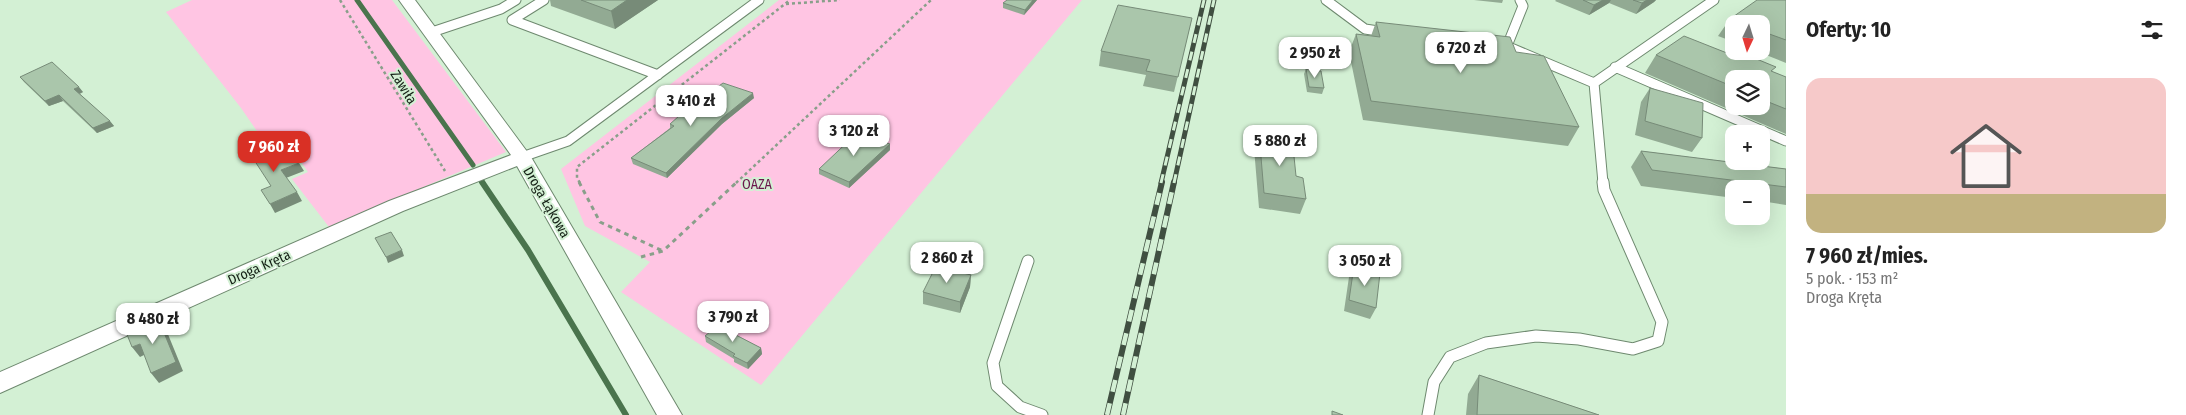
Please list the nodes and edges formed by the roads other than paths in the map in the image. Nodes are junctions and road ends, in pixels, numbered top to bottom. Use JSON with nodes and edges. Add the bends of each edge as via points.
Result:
{"nodes":[{"id":1,"x":408,"y":0,"type":"edge"},
{"id":2,"x":516,"y":0,"type":"edge"},
{"id":3,"x":544,"y":0,"type":"edge"},
{"id":4,"x":759,"y":0,"type":"edge"},
{"id":5,"x":1326,"y":0,"type":"edge"},
{"id":6,"x":1520,"y":0,"type":"edge"},
{"id":7,"x":1714,"y":0,"type":"edge"},
{"id":8,"x":432,"y":32,"type":"junction"},
{"id":9,"x":1393,"y":32,"type":"edge"},
{"id":10,"x":1498,"y":44,"type":"edge"},
{"id":11,"x":1507,"y":46,"type":"junction"},
{"id":12,"x":1615,"y":67,"type":"junction"},
{"id":13,"x":658,"y":75,"type":"junction"},
{"id":14,"x":1594,"y":83,"type":"junction"},
{"id":15,"x":1786,"y":141,"type":"edge"},
{"id":16,"x":522,"y":157,"type":"junction"},
{"id":17,"x":1028,"y":261,"type":"dead end"},
{"id":18,"x":0,"y":383,"type":"edge"},
{"id":19,"x":670,"y":415,"type":"edge"},
{"id":20,"x":1042,"y":415,"type":"edge"},
{"id":21,"x":1428,"y":415,"type":"edge"}],
"edges":[{"from":1,"to":8,"type":"street","name":"Droga Łąkowa"},
{"from":2,"to":8,"type":"lane","via":[[501,9]]},
{"from":3,"to":13,"type":"lane","via":[[512,20]]},
{"from":4,"to":13,"type":"lane"},
{"from":5,"to":9,"type":"lane","via":[[1365,29]]},
{"from":6,"to":11,"type":"lane","via":[[1523,6]]},
{"from":7,"to":12,"type":"lane"},
{"from":8,"to":16,"type":"street","name":"Droga Łąkowa"},
{"from":10,"to":11,"type":"lane"},
{"from":11,"to":14,"type":"lane"},
{"from":12,"to":14,"type":"lane"},
{"from":12,"to":15,"type":"lane"},
{"from":13,"to":16,"type":"lane","via":[[568,141]]},
{"from":14,"to":21,"type":"lane","via":[[1604,190],[1662,322],[1658,341],[1633,349],[1579,339],[1536,336],[1486,343],[1450,357],[1434,382]]},
{"from":16,"to":18,"type":"street","name":"Droga Kręta","via":[[396,206]]},
{"from":16,"to":19,"type":"street","name":"Droga Łąkowa"},
{"from":17,"to":20,"type":"lane","via":[[993,363],[997,386],[1020,407]]}]}
